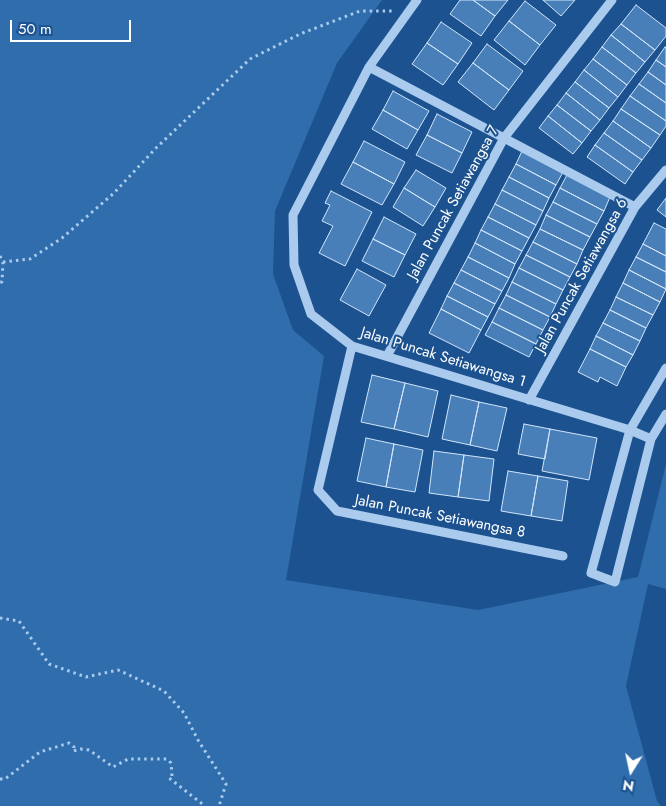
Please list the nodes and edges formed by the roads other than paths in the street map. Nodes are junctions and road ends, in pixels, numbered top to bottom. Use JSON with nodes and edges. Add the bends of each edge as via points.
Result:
{"nodes":[{"id":1,"x":417,"y":0,"type":"edge"},
{"id":2,"x":612,"y":0,"type":"edge"},
{"id":3,"x":369,"y":67,"type":"junction"},
{"id":4,"x":504,"y":138,"type":"junction"},
{"id":5,"x":666,"y":170,"type":"edge"},
{"id":6,"x":635,"y":207,"type":"junction"},
{"id":7,"x":352,"y":346,"type":"junction"},
{"id":8,"x":387,"y":356,"type":"junction"},
{"id":9,"x":666,"y":368,"type":"edge"},
{"id":10,"x":529,"y":400,"type":"junction"},
{"id":11,"x":666,"y":414,"type":"edge"},
{"id":12,"x":630,"y":430,"type":"junction"},
{"id":13,"x":651,"y":439,"type":"junction"},
{"id":14,"x":563,"y":556,"type":"dead end"}],
"edges":[{"from":1,"to":3,"type":"street","name":"Jalan Puncak Setiawangsa 1"},
{"from":2,"to":4,"type":"street","name":"Jalan Puncak Setiawangsa 7"},
{"from":3,"to":4,"type":"street"},
{"from":3,"to":7,"type":"street","name":"Jalan Puncak Setiawangsa 1","via":[[293,214],[294,265],[311,314]]},
{"from":4,"to":6,"type":"street"},
{"from":4,"to":8,"type":"street","name":"Jalan Puncak Setiawangsa 7"},
{"from":5,"to":6,"type":"street","name":"Jalan Puncak Setiawangsa 6"},
{"from":6,"to":10,"type":"street","name":"Jalan Puncak Setiawangsa 6"},
{"from":7,"to":8,"type":"street","name":"Jalan Puncak Setiawangsa 1"},
{"from":7,"to":14,"type":"street","name":"Jalan Puncak Setiawangsa 8","via":[[318,490],[337,511]]},
{"from":8,"to":10,"type":"street","name":"Jalan Puncak Setiawangsa 1"},
{"from":9,"to":12,"type":"street"},
{"from":10,"to":12,"type":"street","name":"Jalan Puncak Setiawangsa 1"},
{"from":11,"to":13,"type":"street"},
{"from":12,"to":13,"type":"street","name":"Jalan Puncak Setiawangsa 1"},
{"from":12,"to":13,"type":"street","via":[[591,573],[615,582]]}]}
